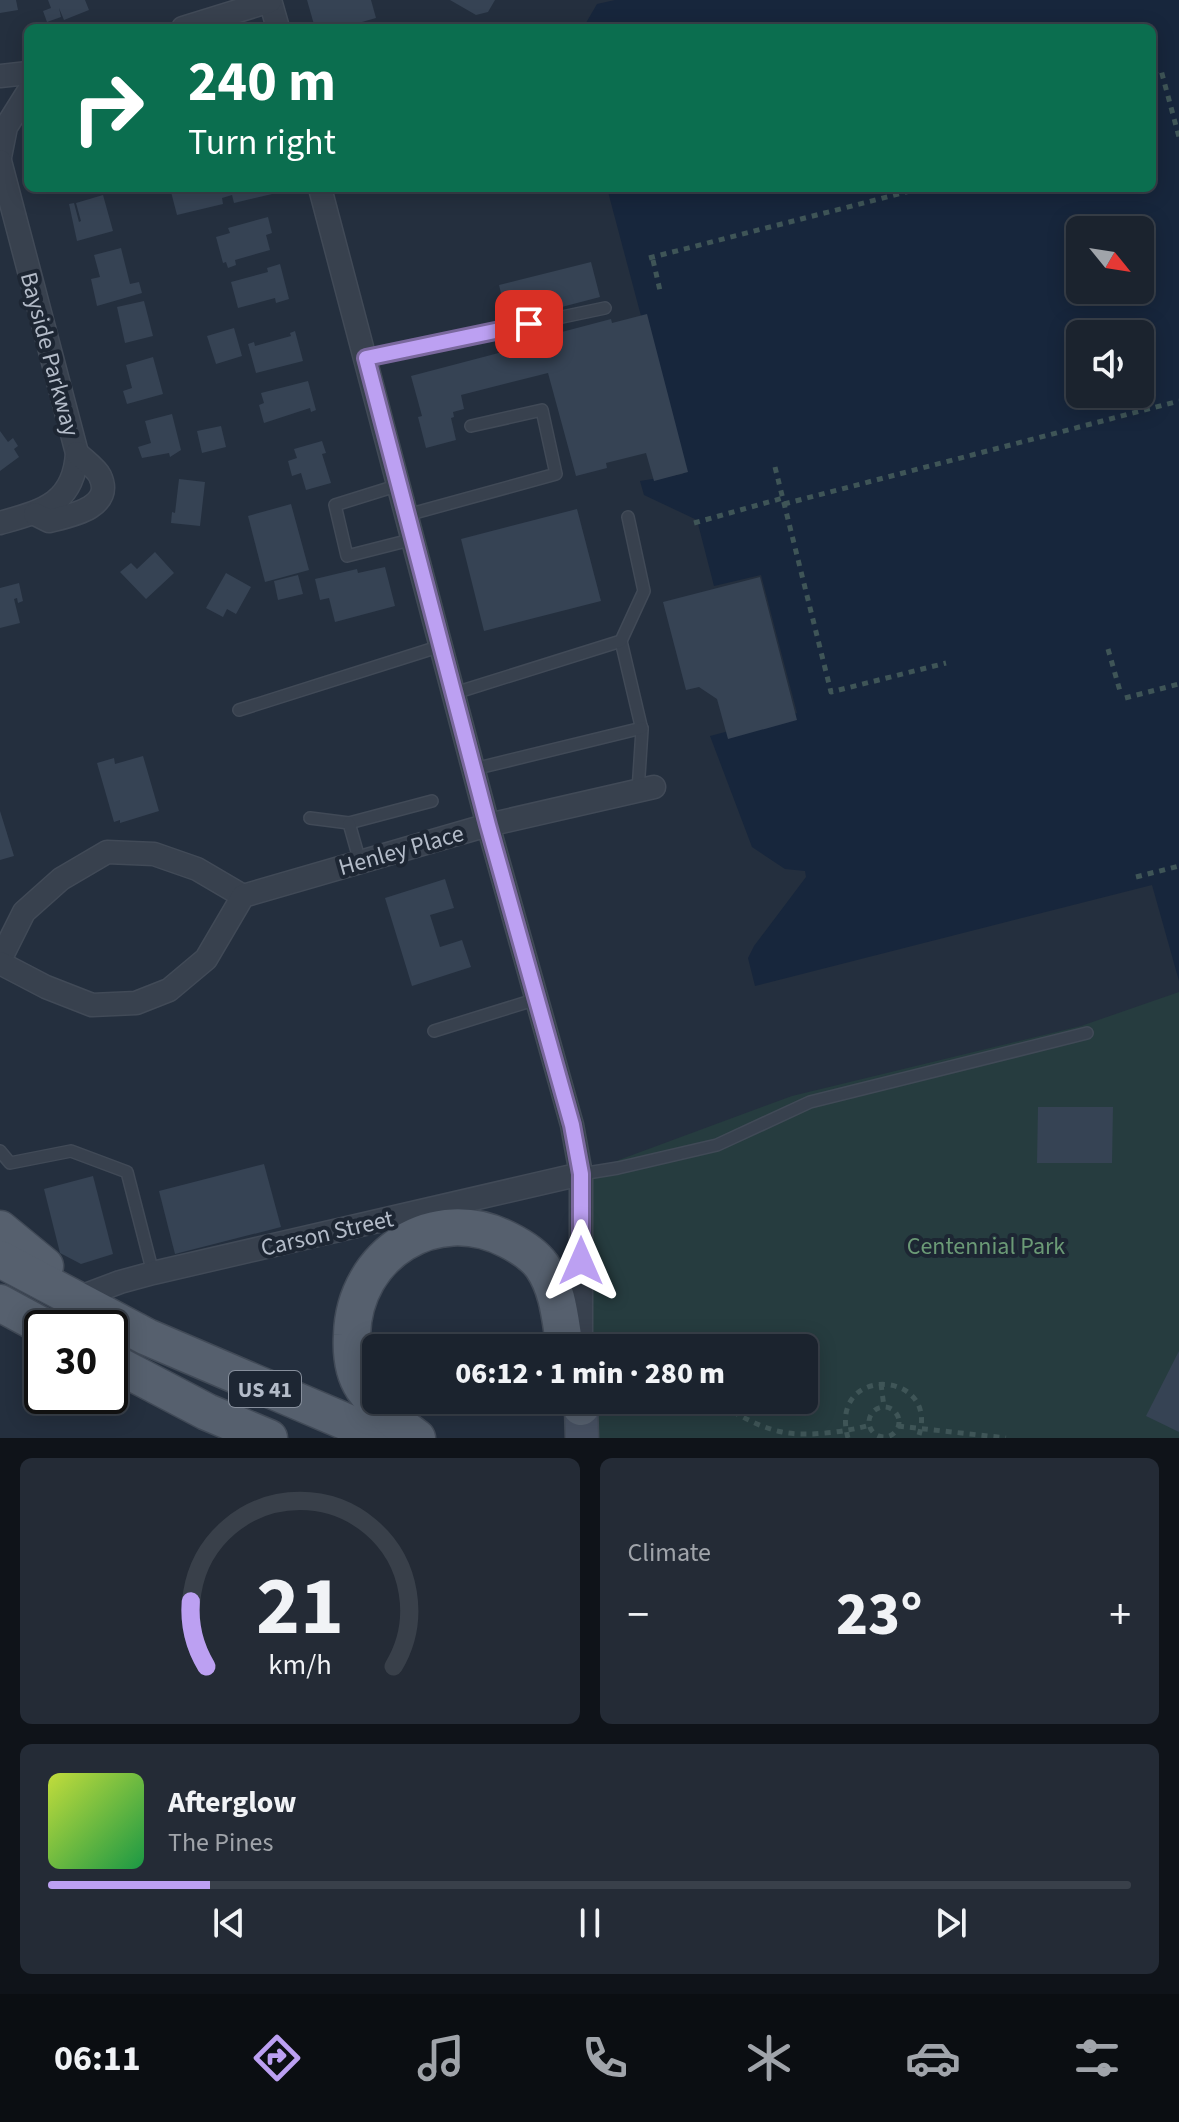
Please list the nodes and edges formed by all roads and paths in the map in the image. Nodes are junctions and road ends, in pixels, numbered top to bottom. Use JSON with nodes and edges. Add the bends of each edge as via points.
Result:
{"nodes":[{"id":1,"x":270,"y":1,"type":"edge"},
{"id":2,"x":196,"y":24,"type":"edge"},
{"id":3,"x":277,"y":24,"type":"edge"},
{"id":4,"x":1156,"y":71,"type":"edge"},
{"id":5,"x":24,"y":73,"type":"edge"},
{"id":6,"x":0,"y":76,"type":"edge"},
{"id":7,"x":24,"y":98,"type":"edge"},
{"id":8,"x":1179,"y":137,"type":"edge"},
{"id":9,"x":0,"y":159,"type":"edge"},
{"id":10,"x":321,"y":192,"type":"edge"},
{"id":11,"x":907,"y":192,"type":"edge"},
{"id":12,"x":661,"y":295,"type":"dead end"},
{"id":13,"x":605,"y":308,"type":"dead end"},
{"id":14,"x":366,"y":358,"type":"junction"},
{"id":15,"x":1179,"y":401,"type":"edge"},
{"id":16,"x":471,"y":426,"type":"dead end"},
{"id":17,"x":77,"y":453,"type":"junction"},
{"id":18,"x":775,"y":467,"type":"dead end"},
{"id":19,"x":399,"y":485,"type":"junction"},
{"id":20,"x":783,"y":501,"type":"junction"},
{"id":21,"x":34,"y":513,"type":"junction"},
{"id":22,"x":407,"y":515,"type":"junction"},
{"id":23,"x":628,"y":517,"type":"dead end"},
{"id":24,"x":0,"y":523,"type":"edge"},
{"id":25,"x":694,"y":523,"type":"dead end"},
{"id":26,"x":414,"y":539,"type":"junction"},
{"id":27,"x":621,"y":641,"type":"junction"},
{"id":28,"x":442,"y":645,"type":"junction"},
{"id":29,"x":1108,"y":649,"type":"dead end"},
{"id":30,"x":946,"y":663,"type":"dead end"},
{"id":31,"x":1179,"y":684,"type":"edge"},
{"id":32,"x":1120,"y":691,"type":"dead end"},
{"id":33,"x":455,"y":693,"type":"junction"},
{"id":34,"x":1125,"y":698,"type":"dead end"},
{"id":35,"x":239,"y":710,"type":"dead end"},
{"id":36,"x":642,"y":728,"type":"junction"},
{"id":37,"x":474,"y":769,"type":"junction"},
{"id":38,"x":646,"y":789,"type":"joint"},
{"id":39,"x":432,"y":801,"type":"dead end"},
{"id":40,"x":310,"y":818,"type":"dead end"},
{"id":41,"x":349,"y":823,"type":"junction"},
{"id":42,"x":488,"y":825,"type":"junction"},
{"id":43,"x":360,"y":862,"type":"junction"},
{"id":44,"x":1179,"y":866,"type":"edge"},
{"id":45,"x":1136,"y":877,"type":"dead end"},
{"id":46,"x":243,"y":896,"type":"junction"},
{"id":47,"x":0,"y":962,"type":"edge"},
{"id":48,"x":537,"y":999,"type":"junction"},
{"id":49,"x":434,"y":1031,"type":"dead end"},
{"id":50,"x":1087,"y":1033,"type":"dead end"},
{"id":51,"x":0,"y":1151,"type":"edge"},
{"id":52,"x":581,"y":1174,"type":"junction"},
{"id":53,"x":0,"y":1229,"type":"edge"},
{"id":54,"x":0,"y":1259,"type":"edge"},
{"id":55,"x":153,"y":1273,"type":"junction"},
{"id":56,"x":75,"y":1299,"type":"junction"},
{"id":57,"x":563,"y":1334,"type":"edge"},
{"id":58,"x":581,"y":1334,"type":"edge"},
{"id":59,"x":128,"y":1370,"type":"edge"},
{"id":60,"x":881,"y":1384,"type":"junction"},
{"id":61,"x":362,"y":1386,"type":"edge"},
{"id":62,"x":884,"y":1407,"type":"junction"},
{"id":63,"x":388,"y":1414,"type":"edge"},
{"id":64,"x":737,"y":1414,"type":"edge"},
{"id":65,"x":870,"y":1425,"type":"junction"},
{"id":66,"x":898,"y":1426,"type":"junction"},
{"id":67,"x":922,"y":1429,"type":"junction"},
{"id":68,"x":847,"y":1435,"type":"edge"},
{"id":69,"x":269,"y":1438,"type":"edge"},
{"id":70,"x":384,"y":1438,"type":"edge"},
{"id":71,"x":417,"y":1438,"type":"edge"},
{"id":72,"x":918,"y":1438,"type":"edge"},
{"id":73,"x":1006,"y":1438,"type":"edge"}],
"edges":[{"from":1,"to":2,"type":"street"},
{"from":1,"to":3,"type":"street"},
{"from":4,"to":8,"type":"path","via":[[1161,70]]},
{"from":5,"to":6,"type":"street"},
{"from":7,"to":9,"type":"street","name":"Bayside Parkway","via":[[6,127]]},
{"from":9,"to":17,"type":"street","name":"Bayside Parkway"},
{"from":10,"to":14,"type":"street"},
{"from":11,"to":12,"type":"path","via":[[651,259]]},
{"from":13,"to":14,"type":"lane"},
{"from":14,"to":19,"type":"street"},
{"from":15,"to":20,"type":"path"},
{"from":16,"to":22,"type":"lane","via":[[542,410],[556,474]]},
{"from":17,"to":21,"type":"street","name":"Bayside Parkway","via":[[76,473],[67,489],[55,504]]},
{"from":17,"to":21,"type":"street","name":"Bayside Parkway","via":[[100,475],[96,503],[86,512],[49,521]]},
{"from":18,"to":20,"type":"path"},
{"from":19,"to":22,"type":"street"},
{"from":19,"to":26,"type":"lane","via":[[335,505],[347,556]]},
{"from":20,"to":25,"type":"path"},
{"from":20,"to":30,"type":"path","via":[[831,692]]},
{"from":21,"to":24,"type":"street","name":"Bayside Parkway"},
{"from":22,"to":26,"type":"street"},
{"from":23,"to":27,"type":"lane","via":[[644,591]]},
{"from":26,"to":28,"type":"street"},
{"from":27,"to":33,"type":"lane"},
{"from":27,"to":36,"type":"lane"},
{"from":28,"to":33,"type":"street"},
{"from":28,"to":35,"type":"lane"},
{"from":29,"to":32,"type":"path"},
{"from":31,"to":34,"type":"path"},
{"from":33,"to":37,"type":"street"},
{"from":36,"to":37,"type":"lane"},
{"from":36,"to":38,"type":"lane"},
{"from":37,"to":42,"type":"street"},
{"from":38,"to":42,"type":"street","name":"Henley Place"},
{"from":39,"to":41,"type":"lane"},
{"from":40,"to":41,"type":"lane"},
{"from":41,"to":43,"type":"lane"},
{"from":42,"to":43,"type":"street","name":"Henley Place"},
{"from":42,"to":48,"type":"street"},
{"from":43,"to":46,"type":"street","name":"Henley Place"},
{"from":44,"to":45,"type":"path"},
{"from":46,"to":47,"type":"street","via":[[206,959],[169,990],[136,1003],[92,1005]]},
{"from":46,"to":47,"type":"street","via":[[197,869],[154,854],[107,852],[61,879],[24,912]]},
{"from":48,"to":49,"type":"lane"},
{"from":48,"to":52,"type":"street"},
{"from":50,"to":52,"type":"lane","via":[[810,1102],[717,1145]]},
{"from":51,"to":55,"type":"lane","via":[[10,1163],[71,1151],[127,1172]]},
{"from":52,"to":55,"type":"street","name":"Carson Street"},
{"from":52,"to":58,"type":"street"},
{"from":53,"to":56,"type":"main road","via":[[62,1280]]},
{"from":54,"to":56,"type":"main road","number":"US 41"},
{"from":55,"to":56,"type":"street","name":"Carson Street"},
{"from":56,"to":70,"type":"main road","number":"US 41","via":[[147,1337]]},
{"from":57,"to":61,"type":"main road","via":[[557,1294],[541,1265],[521,1247],[472,1227],[442,1228],[399,1244],[379,1261],[365,1284],[352,1325],[351,1355]]},
{"from":59,"to":69,"type":"main road","number":"US 41"},
{"from":60,"to":62,"type":"path"},
{"from":60,"to":67,"type":"path","via":[[909,1393],[917,1403]]},
{"from":60,"to":68,"type":"path","via":[[850,1401]]},
{"from":62,"to":65,"type":"path","via":[[872,1413]]},
{"from":62,"to":66,"type":"path","via":[[894,1412]]},
{"from":63,"to":71,"type":"main road"},
{"from":64,"to":68,"type":"path","via":[[782,1432]]},
{"from":65,"to":66,"type":"path","via":[[884,1436]]},
{"from":65,"to":68,"type":"path"},
{"from":66,"to":67,"type":"path"},
{"from":67,"to":72,"type":"path"},
{"from":67,"to":73,"type":"path"}]}
